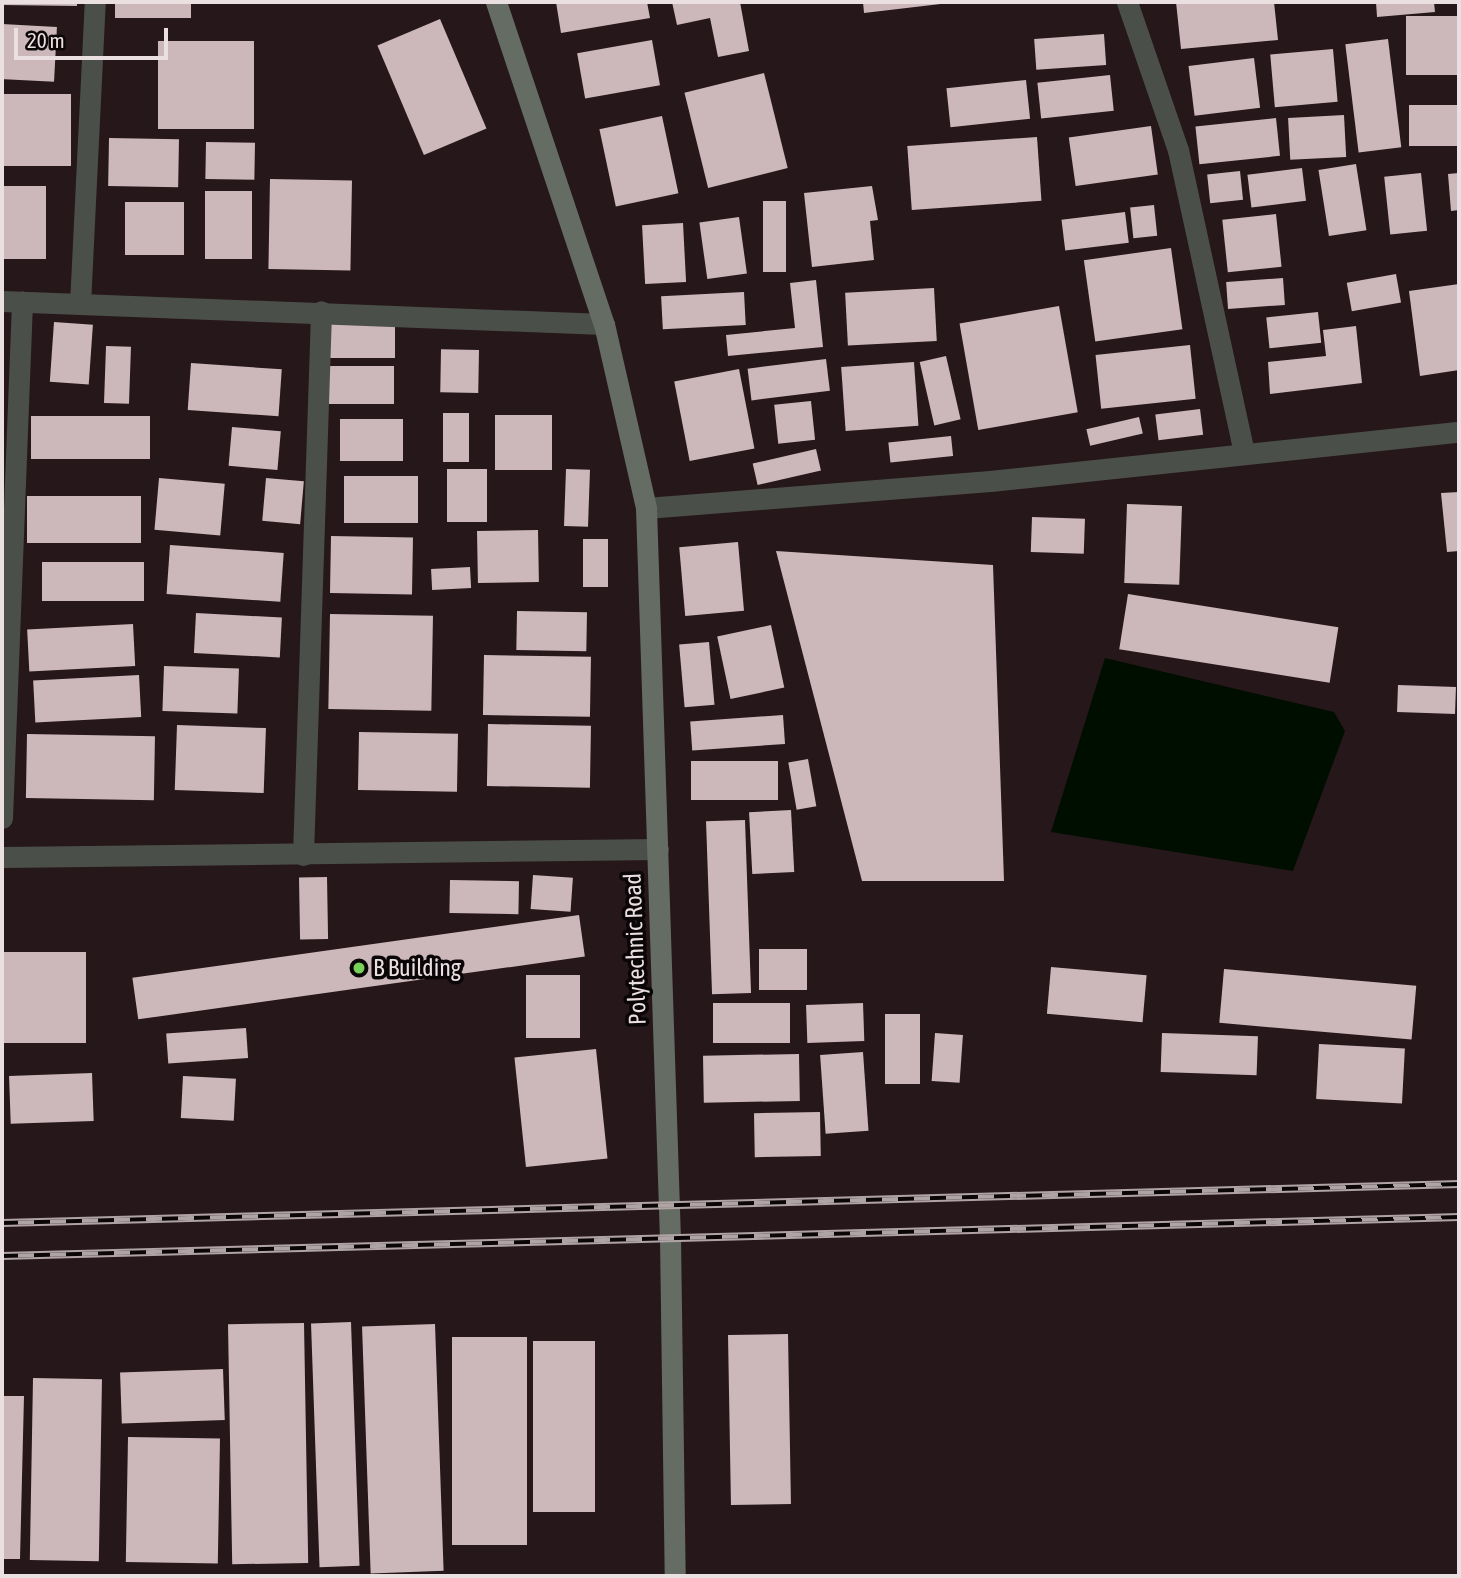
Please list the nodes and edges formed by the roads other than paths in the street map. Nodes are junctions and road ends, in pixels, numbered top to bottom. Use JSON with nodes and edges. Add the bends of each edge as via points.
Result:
{"nodes":[{"id":1,"x":94,"y":2,"type":"edge"},
{"id":2,"x":496,"y":2,"type":"edge"},
{"id":3,"x":1127,"y":2,"type":"edge"},
{"id":4,"x":12,"y":301,"type":"edge"},
{"id":5,"x":80,"y":304,"type":"junction"},
{"id":6,"x":321,"y":311,"type":"junction"},
{"id":7,"x":604,"y":324,"type":"junction"},
{"id":8,"x":1459,"y":432,"type":"edge"},
{"id":9,"x":1244,"y":453,"type":"junction"},
{"id":10,"x":646,"y":508,"type":"junction"},
{"id":11,"x":2,"y":818,"type":"edge"},
{"id":12,"x":658,"y":849,"type":"junction"},
{"id":13,"x":303,"y":855,"type":"junction"},
{"id":14,"x":2,"y":857,"type":"edge"},
{"id":15,"x":675,"y":1576,"type":"edge"}],
"edges":[{"from":1,"to":5,"type":"street"},
{"from":2,"to":7,"type":"street","name":"Polytechnic Road"},
{"from":3,"to":9,"type":"street","via":[[1178,150]]},
{"from":4,"to":5,"type":"street"},
{"from":4,"to":11,"type":"street"},
{"from":5,"to":6,"type":"street"},
{"from":6,"to":7,"type":"street"},
{"from":6,"to":13,"type":"street"},
{"from":7,"to":10,"type":"street","name":"Polytechnic Road"},
{"from":8,"to":9,"type":"street"},
{"from":9,"to":10,"type":"street","via":[[989,481]]},
{"from":10,"to":12,"type":"street","name":"Polytechnic Road"},
{"from":12,"to":13,"type":"street"},
{"from":12,"to":15,"type":"street","name":"Polytechnic Road"},
{"from":13,"to":14,"type":"street"}]}
